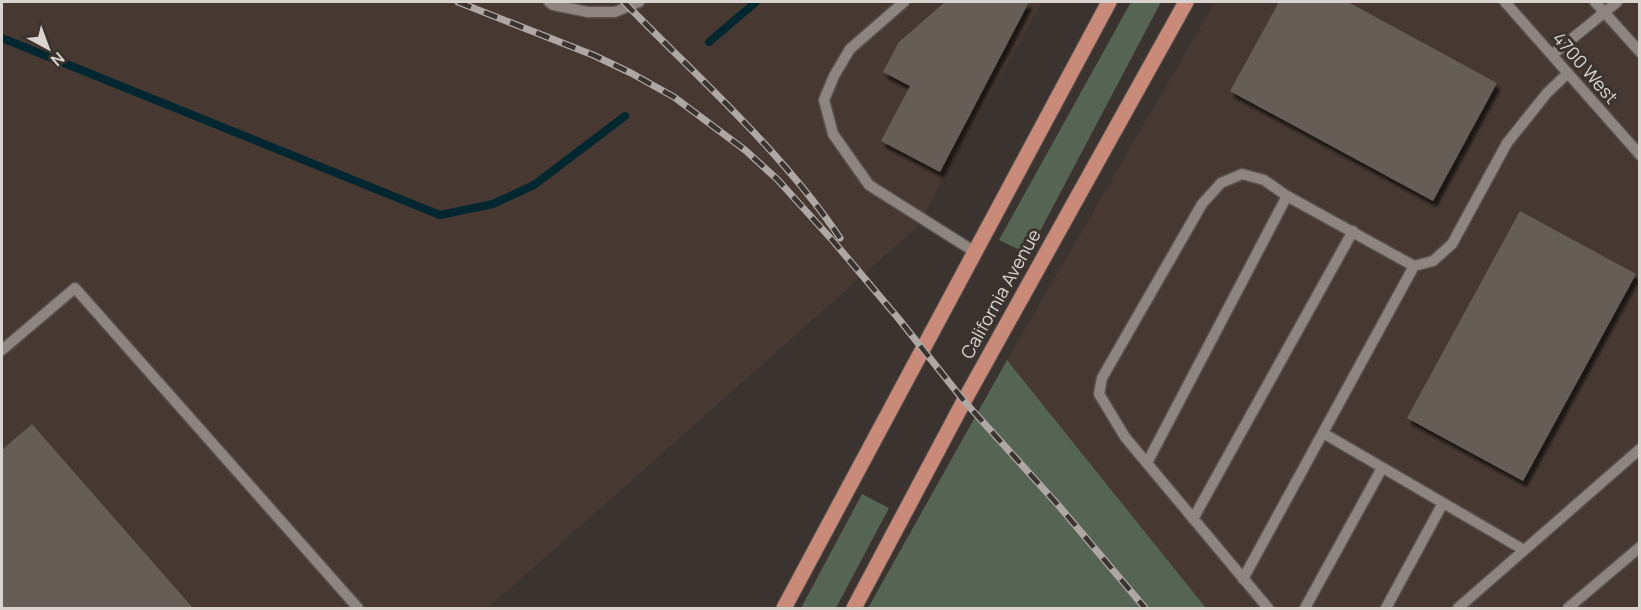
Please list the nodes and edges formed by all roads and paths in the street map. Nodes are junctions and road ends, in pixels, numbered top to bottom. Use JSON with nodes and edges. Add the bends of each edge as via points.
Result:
{"nodes":[{"id":1,"x":549,"y":2,"type":"edge"},
{"id":2,"x":639,"y":2,"type":"edge"},
{"id":3,"x":904,"y":2,"type":"edge"},
{"id":4,"x":1109,"y":2,"type":"edge"},
{"id":5,"x":1186,"y":2,"type":"edge"},
{"id":6,"x":1506,"y":2,"type":"edge"},
{"id":7,"x":1595,"y":2,"type":"edge"},
{"id":8,"x":1617,"y":2,"type":"edge"},
{"id":9,"x":1604,"y":12,"type":"junction"},
{"id":10,"x":1640,"y":52,"type":"edge"},
{"id":11,"x":1551,"y":55,"type":"junction"},
{"id":12,"x":1568,"y":73,"type":"junction"},
{"id":13,"x":1640,"y":155,"type":"edge"},
{"id":14,"x":1287,"y":196,"type":"junction"},
{"id":15,"x":1353,"y":231,"type":"junction"},
{"id":16,"x":975,"y":252,"type":"junction"},
{"id":17,"x":1414,"y":266,"type":"junction"},
{"id":18,"x":2,"y":350,"type":"edge"},
{"id":19,"x":1323,"y":433,"type":"junction"},
{"id":20,"x":1640,"y":449,"type":"edge"},
{"id":21,"x":1147,"y":463,"type":"junction"},
{"id":22,"x":1382,"y":468,"type":"junction"},
{"id":23,"x":1443,"y":503,"type":"junction"},
{"id":24,"x":1193,"y":519,"type":"junction"},
{"id":25,"x":1640,"y":547,"type":"edge"},
{"id":26,"x":1524,"y":550,"type":"junction"},
{"id":27,"x":1243,"y":579,"type":"junction"},
{"id":28,"x":358,"y":609,"type":"edge"},
{"id":29,"x":784,"y":609,"type":"edge"},
{"id":30,"x":854,"y":609,"type":"edge"},
{"id":31,"x":1268,"y":609,"type":"edge"},
{"id":32,"x":1305,"y":609,"type":"edge"},
{"id":33,"x":1386,"y":609,"type":"edge"},
{"id":34,"x":1458,"y":609,"type":"edge"},
{"id":35,"x":1568,"y":609,"type":"edge"}],
"edges":[{"from":1,"to":2,"type":"street","via":[[588,12],[615,12]]},
{"from":3,"to":16,"type":"street","via":[[850,49],[834,76],[824,100],[833,134],[869,185]]},
{"from":4,"to":16,"type":"main road"},
{"from":5,"to":30,"type":"main road","name":"California Avenue","via":[[964,401]]},
{"from":6,"to":11,"type":"street","name":"4700 West"},
{"from":7,"to":9,"type":"street"},
{"from":8,"to":9,"type":"street"},
{"from":9,"to":10,"type":"street"},
{"from":9,"to":11,"type":"street"},
{"from":11,"to":12,"type":"street","name":"4700 West"},
{"from":12,"to":13,"type":"street","name":"4700 West"},
{"from":12,"to":17,"type":"street","via":[[1507,142],[1452,244],[1433,261]]},
{"from":14,"to":15,"type":"street"},
{"from":14,"to":21,"type":"street"},
{"from":14,"to":21,"type":"street","via":[[1264,180],[1242,174],[1221,183],[1202,204],[1102,378],[1099,394],[1125,437]]},
{"from":15,"to":17,"type":"street"},
{"from":15,"to":24,"type":"street"},
{"from":16,"to":29,"type":"main road"},
{"from":17,"to":19,"type":"street"},
{"from":18,"to":28,"type":"street","via":[[75,288]]},
{"from":19,"to":22,"type":"street"},
{"from":19,"to":27,"type":"street"},
{"from":20,"to":26,"type":"street"},
{"from":21,"to":24,"type":"street"},
{"from":22,"to":23,"type":"street"},
{"from":22,"to":32,"type":"street"},
{"from":23,"to":26,"type":"street"},
{"from":23,"to":33,"type":"street"},
{"from":24,"to":27,"type":"street"},
{"from":25,"to":35,"type":"street"},
{"from":26,"to":34,"type":"street"},
{"from":27,"to":31,"type":"street"}]}
